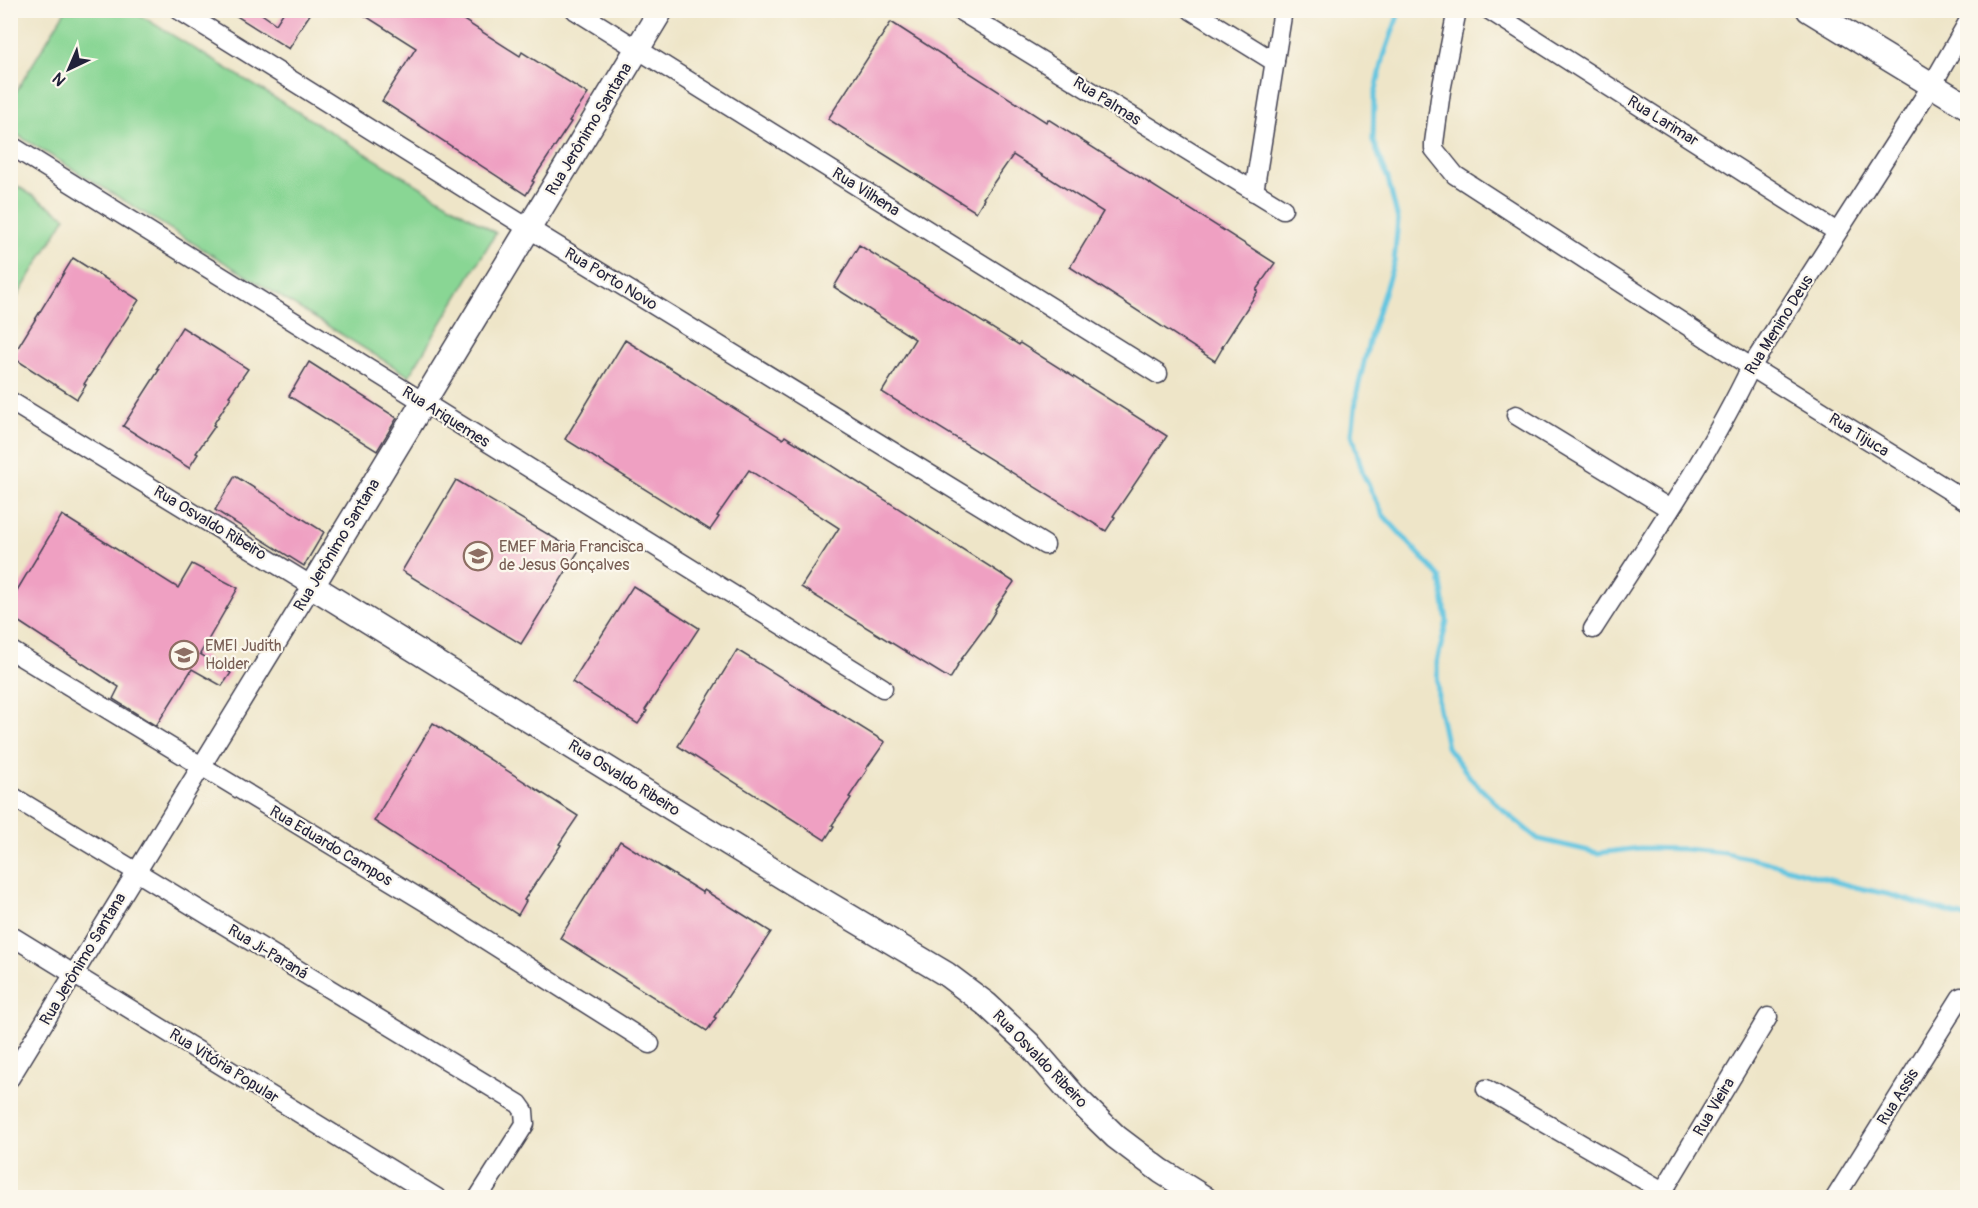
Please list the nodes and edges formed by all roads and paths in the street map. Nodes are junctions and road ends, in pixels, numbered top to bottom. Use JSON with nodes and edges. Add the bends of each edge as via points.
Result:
{"nodes":[{"id":1,"x":178,"y":10,"type":"edge"},
{"id":2,"x":575,"y":10,"type":"edge"},
{"id":3,"x":661,"y":10,"type":"edge"},
{"id":4,"x":959,"y":10,"type":"edge"},
{"id":5,"x":1191,"y":10,"type":"edge"},
{"id":6,"x":1283,"y":10,"type":"edge"},
{"id":7,"x":1457,"y":10,"type":"edge"},
{"id":8,"x":1489,"y":10,"type":"edge"},
{"id":9,"x":1809,"y":10,"type":"edge"},
{"id":10,"x":1968,"y":22,"type":"edge"},
{"id":11,"x":638,"y":49,"type":"junction"},
{"id":12,"x":1275,"y":62,"type":"junction"},
{"id":13,"x":1932,"y":85,"type":"junction"},
{"id":14,"x":1968,"y":106,"type":"edge"},
{"id":15,"x":10,"y":145,"type":"edge"},
{"id":16,"x":1254,"y":192,"type":"junction"},
{"id":17,"x":1283,"y":209,"type":"dead end"},
{"id":18,"x":528,"y":228,"type":"junction"},
{"id":19,"x":1837,"y":232,"type":"junction"},
{"id":20,"x":1751,"y":367,"type":"junction"},
{"id":21,"x":1158,"y":374,"type":"dead end"},
{"id":22,"x":10,"y":401,"type":"edge"},
{"id":23,"x":422,"y":402,"type":"junction"},
{"id":24,"x":1516,"y":415,"type":"dead end"},
{"id":25,"x":1968,"y":502,"type":"edge"},
{"id":26,"x":1670,"y":509,"type":"junction"},
{"id":27,"x":1045,"y":545,"type":"dead end"},
{"id":28,"x":312,"y":585,"type":"junction"},
{"id":29,"x":1593,"y":629,"type":"dead end"},
{"id":30,"x":10,"y":650,"type":"edge"},
{"id":31,"x":883,"y":688,"type":"dead end"},
{"id":32,"x":200,"y":767,"type":"junction"},
{"id":33,"x":10,"y":795,"type":"edge"},
{"id":34,"x":136,"y":873,"type":"junction"},
{"id":35,"x":10,"y":935,"type":"edge"},
{"id":36,"x":74,"y":974,"type":"junction"},
{"id":37,"x":1961,"y":997,"type":"dead end"},
{"id":38,"x":1768,"y":1017,"type":"dead end"},
{"id":39,"x":650,"y":1044,"type":"dead end"},
{"id":40,"x":10,"y":1078,"type":"edge"},
{"id":41,"x":1486,"y":1089,"type":"dead end"},
{"id":42,"x":1661,"y":1194,"type":"edge"},
{"id":43,"x":437,"y":1197,"type":"edge"},
{"id":44,"x":478,"y":1197,"type":"edge"},
{"id":45,"x":1204,"y":1197,"type":"edge"},
{"id":46,"x":1836,"y":1197,"type":"edge"}],
"edges":[{"from":1,"to":18,"type":"street","name":"Rua Porto Novo"},
{"from":2,"to":11,"type":"street","name":"Rua Vilhena"},
{"from":3,"to":11,"type":"street","name":"Rua Jerônimo Santana"},
{"from":4,"to":16,"type":"street","name":"Rua Palmas"},
{"from":5,"to":12,"type":"street"},
{"from":6,"to":12,"type":"street"},
{"from":7,"to":20,"type":"street","name":"Rua Tijuca","via":[[1434,143],[1446,165],[1455,175]]},
{"from":8,"to":19,"type":"street","name":"Rua Larimar"},
{"from":9,"to":13,"type":"street"},
{"from":10,"to":13,"type":"street","name":"Rua Menino Deus"},
{"from":11,"to":18,"type":"street","name":"Rua Jerônimo Santana"},
{"from":11,"to":21,"type":"street","name":"Rua Vilhena"},
{"from":12,"to":16,"type":"street"},
{"from":13,"to":14,"type":"street"},
{"from":13,"to":19,"type":"street","name":"Rua Menino Deus"},
{"from":15,"to":23,"type":"street","name":"Rua Ariquemes"},
{"from":16,"to":17,"type":"street","name":"Rua Palmas"},
{"from":18,"to":23,"type":"street","name":"Rua Jerônimo Santana"},
{"from":18,"to":27,"type":"street","name":"Rua Porto Novo"},
{"from":19,"to":20,"type":"street","name":"Rua Menino Deus"},
{"from":20,"to":25,"type":"street","name":"Rua Tijuca"},
{"from":20,"to":26,"type":"street","name":"Rua Menino Deus","via":[[1710,447]]},
{"from":22,"to":28,"type":"street","name":"Rua Osvaldo Ribeiro"},
{"from":23,"to":28,"type":"street","name":"Rua Jerônimo Santana"},
{"from":23,"to":31,"type":"street","name":"Rua Ariquemes"},
{"from":24,"to":26,"type":"street"},
{"from":26,"to":29,"type":"street","name":"Rua Menino Deus"},
{"from":28,"to":32,"type":"street","name":"Rua Jerônimo Santana"},
{"from":28,"to":45,"type":"street","name":"Rua Osvaldo Ribeiro","via":[[946,974],[1029,1044],[1116,1137]]},
{"from":30,"to":32,"type":"street","name":"Rua Eduardo Campos"},
{"from":32,"to":34,"type":"street","name":"Rua Jerônimo Santana"},
{"from":32,"to":39,"type":"street","name":"Rua Eduardo Campos","via":[[429,904]]},
{"from":33,"to":34,"type":"street","name":"Rua Ji-Paraná"},
{"from":34,"to":36,"type":"street","name":"Rua Jerônimo Santana"},
{"from":34,"to":44,"type":"street","name":"Rua Ji-Paraná","via":[[519,1104],[525,1124]]},
{"from":35,"to":36,"type":"street","name":"Rua Vitória Popular"},
{"from":36,"to":40,"type":"street","name":"Rua Jerônimo Santana"},
{"from":36,"to":43,"type":"street","name":"Rua Vitória Popular"},
{"from":37,"to":46,"type":"street","name":"Rua Assis"},
{"from":38,"to":42,"type":"street","name":"Rua Vieira"},
{"from":41,"to":42,"type":"street"}]}
